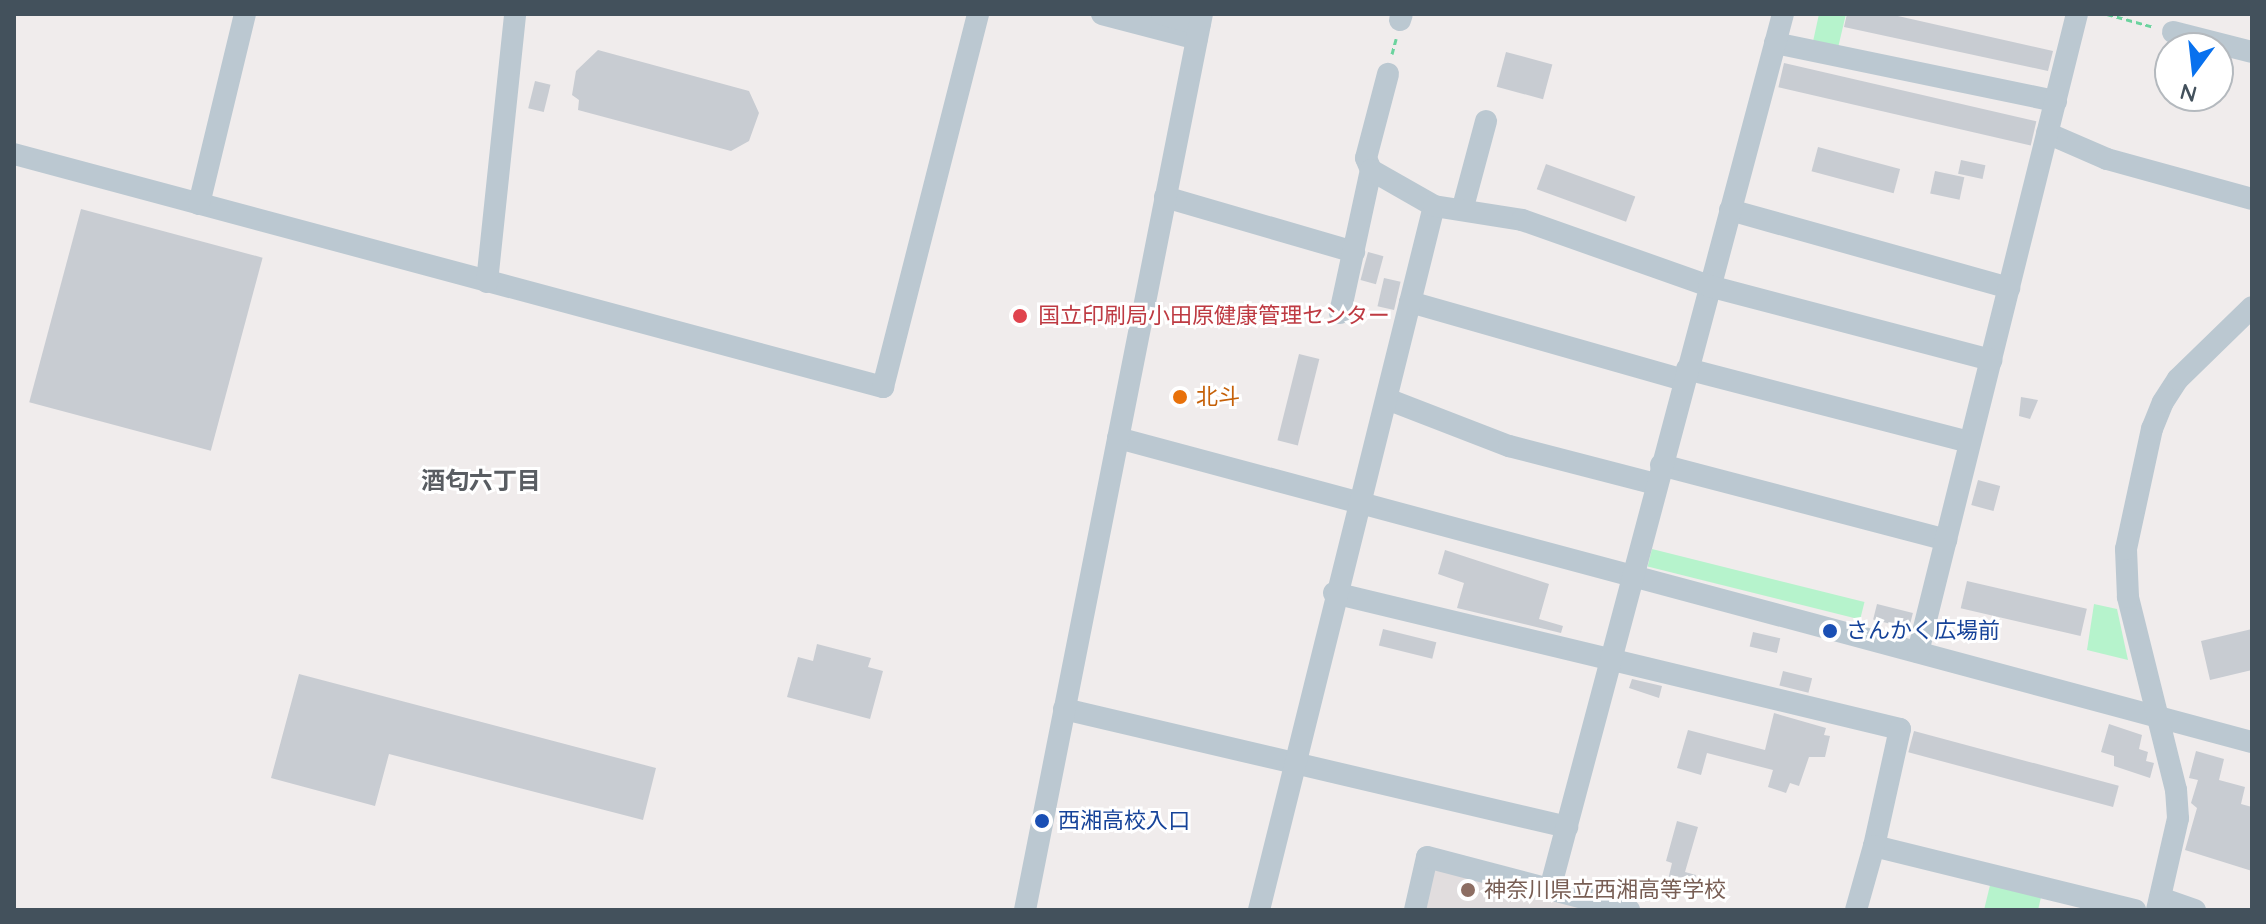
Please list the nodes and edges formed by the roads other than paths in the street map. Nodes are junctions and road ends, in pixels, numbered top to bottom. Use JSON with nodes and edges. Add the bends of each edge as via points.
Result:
{"nodes":[{"id":1,"x":245,"y":14,"type":"edge"},
{"id":2,"x":515,"y":14,"type":"edge"},
{"id":3,"x":978,"y":14,"type":"edge"},
{"id":4,"x":1102,"y":14,"type":"edge"},
{"id":5,"x":1162,"y":14,"type":"edge"},
{"id":6,"x":2077,"y":14,"type":"edge"},
{"id":7,"x":1778,"y":15,"type":"edge"},
{"id":8,"x":1199,"y":26,"type":"edge"},
{"id":9,"x":1775,"y":43,"type":"junction"},
{"id":10,"x":1388,"y":74,"type":"road end"},
{"id":11,"x":2056,"y":101,"type":"junction"},
{"id":12,"x":1486,"y":121,"type":"dead end"},
{"id":13,"x":2047,"y":133,"type":"junction"},
{"id":14,"x":14,"y":154,"type":"edge"},
{"id":15,"x":1371,"y":170,"type":"junction"},
{"id":16,"x":1165,"y":197,"type":"junction"},
{"id":17,"x":2252,"y":199,"type":"edge"},
{"id":18,"x":199,"y":204,"type":"junction"},
{"id":19,"x":1434,"y":206,"type":"junction"},
{"id":20,"x":1463,"y":207,"type":"junction"},
{"id":21,"x":1730,"y":210,"type":"junction"},
{"id":22,"x":1354,"y":252,"type":"junction"},
{"id":23,"x":487,"y":282,"type":"junction"},
{"id":24,"x":1709,"y":286,"type":"junction"},
{"id":25,"x":2009,"y":288,"type":"junction"},
{"id":26,"x":1410,"y":302,"type":"junction"},
{"id":27,"x":2252,"y":307,"type":"edge"},
{"id":28,"x":1340,"y":313,"type":"dead end"},
{"id":29,"x":1991,"y":360,"type":"junction"},
{"id":30,"x":1686,"y":374,"type":"junction"},
{"id":31,"x":1387,"y":399,"type":"junction"},
{"id":32,"x":1118,"y":438,"type":"junction"},
{"id":33,"x":1970,"y":442,"type":"junction"},
{"id":34,"x":1659,"y":474,"type":"junction"},
{"id":35,"x":1360,"y":503,"type":"junction"},
{"id":36,"x":1946,"y":540,"type":"junction"},
{"id":37,"x":1631,"y":576,"type":"junction"},
{"id":38,"x":1334,"y":593,"type":"junction"},
{"id":39,"x":1918,"y":652,"type":"junction"},
{"id":40,"x":1611,"y":661,"type":"junction"},
{"id":41,"x":1064,"y":709,"type":"junction"},
{"id":42,"x":2160,"y":717,"type":"junction"},
{"id":43,"x":2252,"y":742,"type":"edge"},
{"id":44,"x":1294,"y":763,"type":"junction"},
{"id":45,"x":1567,"y":827,"type":"junction"},
{"id":46,"x":1874,"y":846,"type":"junction"},
{"id":47,"x":1550,"y":889,"type":"junction"},
{"id":48,"x":2158,"y":904,"type":"edge"},
{"id":49,"x":1025,"y":910,"type":"edge"},
{"id":50,"x":1259,"y":910,"type":"edge"},
{"id":51,"x":1415,"y":910,"type":"edge"},
{"id":52,"x":1629,"y":910,"type":"edge"},
{"id":53,"x":1856,"y":910,"type":"edge"},
{"id":54,"x":2135,"y":910,"type":"edge"},
{"id":55,"x":2195,"y":910,"type":"edge"}],
"edges":[{"from":1,"to":18,"type":"street"},
{"from":2,"to":23,"type":"street"},
{"from":3,"to":23,"type":"street","via":[[883,387]]},
{"from":4,"to":8,"type":"street"},
{"from":5,"to":8,"type":"street"},
{"from":6,"to":11,"type":"street"},
{"from":7,"to":9,"type":"street"},
{"from":8,"to":16,"type":"street"},
{"from":9,"to":11,"type":"street"},
{"from":9,"to":21,"type":"street"},
{"from":10,"to":15,"type":"street","via":[[1366,158]]},
{"from":11,"to":13,"type":"street"},
{"from":12,"to":20,"type":"street"},
{"from":13,"to":17,"type":"street","via":[[2107,159]]},
{"from":13,"to":25,"type":"street"},
{"from":14,"to":18,"type":"street"},
{"from":15,"to":19,"type":"street"},
{"from":15,"to":22,"type":"street"},
{"from":16,"to":22,"type":"street"},
{"from":16,"to":32,"type":"street"},
{"from":18,"to":23,"type":"street"},
{"from":19,"to":20,"type":"street"},
{"from":19,"to":26,"type":"street"},
{"from":20,"to":24,"type":"street","via":[[1522,220]]},
{"from":21,"to":24,"type":"street"},
{"from":21,"to":25,"type":"street"},
{"from":22,"to":28,"type":"street"},
{"from":24,"to":29,"type":"street"},
{"from":24,"to":30,"type":"street"},
{"from":25,"to":29,"type":"street"},
{"from":26,"to":30,"type":"street"},
{"from":26,"to":31,"type":"street"},
{"from":27,"to":42,"type":"street","via":[[2178,379],[2163,402],[2144,460],[2126,549],[2128,597]]},
{"from":29,"to":33,"type":"street"},
{"from":30,"to":33,"type":"street"},
{"from":30,"to":34,"type":"street"},
{"from":31,"to":34,"type":"street","via":[[1509,446]]},
{"from":31,"to":35,"type":"street"},
{"from":32,"to":35,"type":"street"},
{"from":32,"to":41,"type":"street"},
{"from":33,"to":36,"type":"street"},
{"from":34,"to":36,"type":"street"},
{"from":34,"to":37,"type":"street"},
{"from":35,"to":37,"type":"street"},
{"from":35,"to":38,"type":"street"},
{"from":36,"to":39,"type":"street"},
{"from":37,"to":39,"type":"street"},
{"from":37,"to":40,"type":"street"},
{"from":38,"to":40,"type":"street"},
{"from":38,"to":44,"type":"street"},
{"from":39,"to":42,"type":"street"},
{"from":40,"to":45,"type":"street"},
{"from":40,"to":46,"type":"street","via":[[1900,729]]},
{"from":41,"to":44,"type":"street"},
{"from":41,"to":49,"type":"street"},
{"from":42,"to":43,"type":"street"},
{"from":42,"to":48,"type":"street","via":[[2178,818]]},
{"from":44,"to":45,"type":"street"},
{"from":44,"to":50,"type":"street"},
{"from":45,"to":47,"type":"street"},
{"from":46,"to":53,"type":"street"},
{"from":46,"to":54,"type":"street"},
{"from":47,"to":51,"type":"street","via":[[1427,857]]},
{"from":47,"to":52,"type":"street"},
{"from":48,"to":55,"type":"street"}]}
